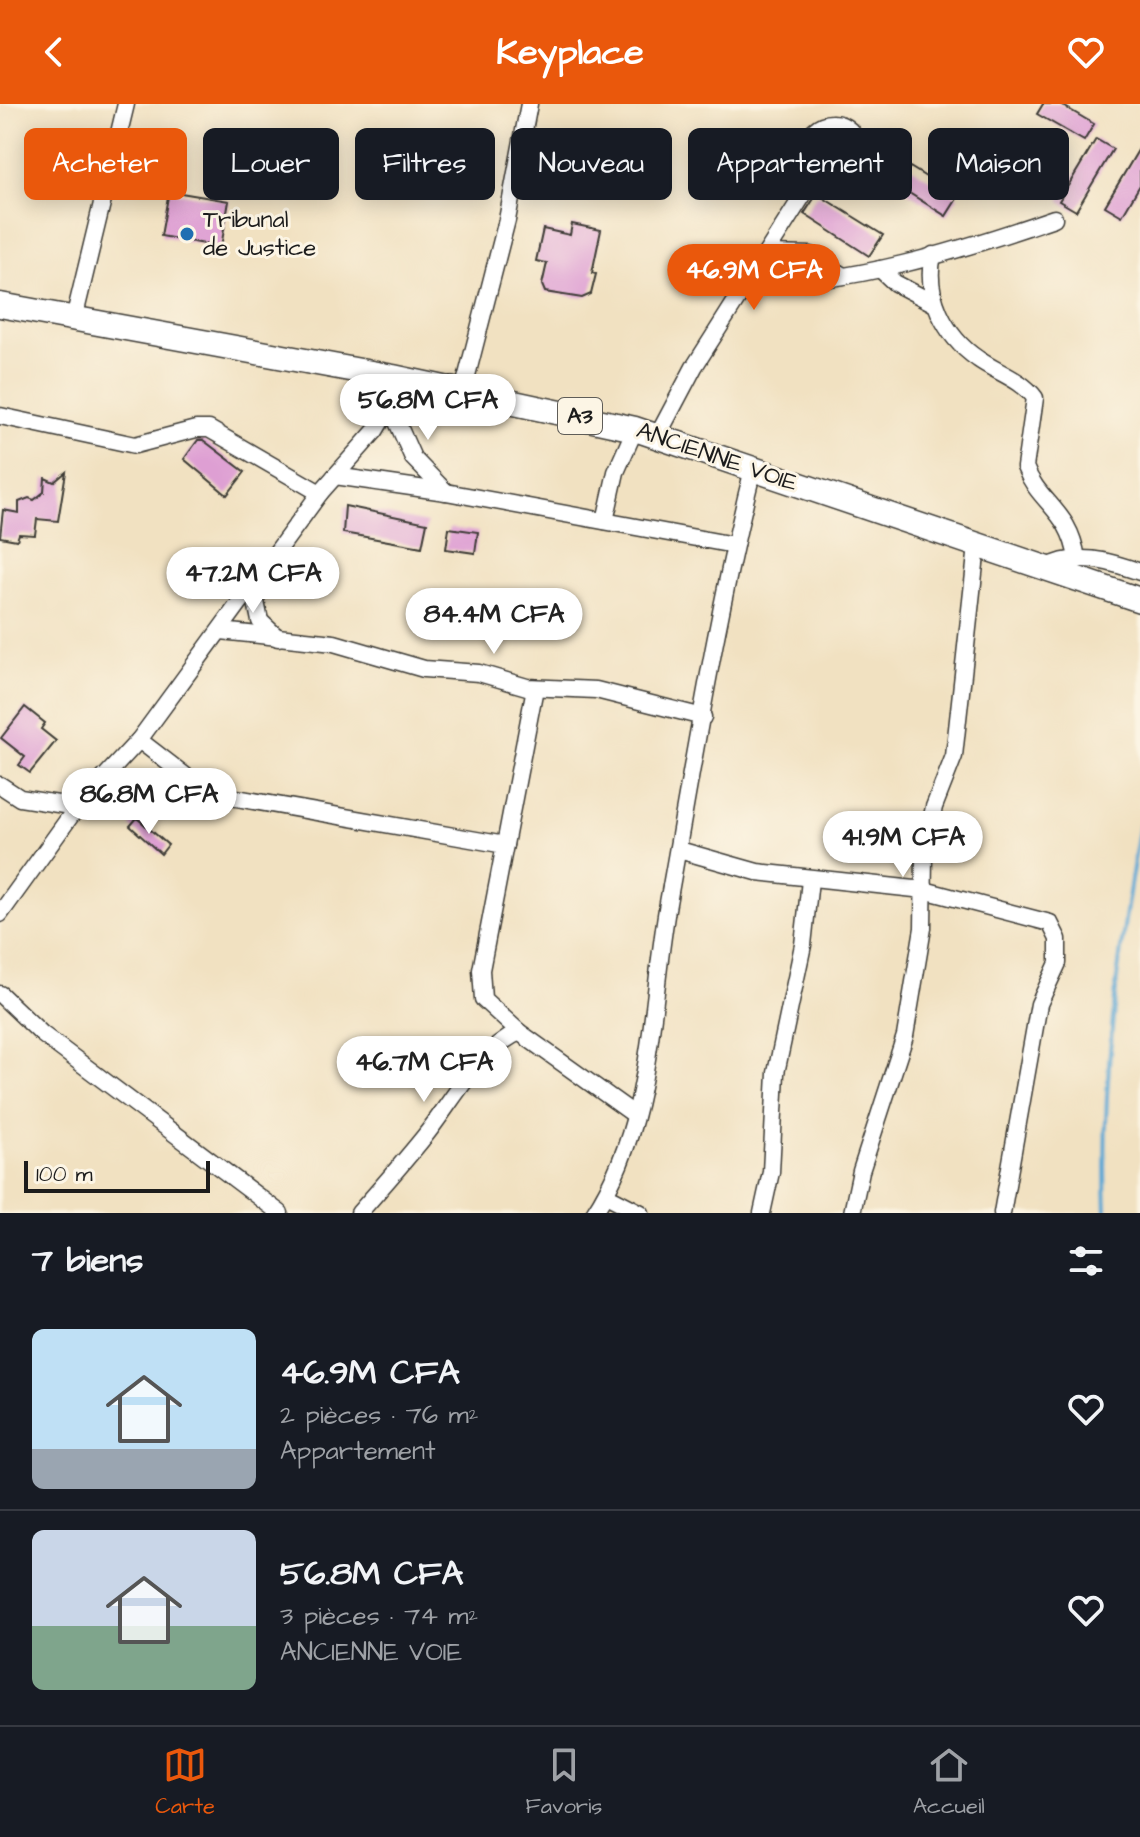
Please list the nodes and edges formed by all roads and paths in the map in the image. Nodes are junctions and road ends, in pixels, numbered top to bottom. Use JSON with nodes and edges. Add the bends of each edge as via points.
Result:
{"nodes":[{"id":1,"x":126,"y":104,"type":"edge"},
{"id":2,"x":529,"y":104,"type":"edge"},
{"id":3,"x":800,"y":200,"type":"edge"},
{"id":4,"x":1054,"y":218,"type":"dead end"},
{"id":5,"x":767,"y":254,"type":"junction"},
{"id":6,"x":933,"y":255,"type":"junction"},
{"id":7,"x":880,"y":269,"type":"junction"},
{"id":8,"x":843,"y":276,"type":"junction"},
{"id":9,"x":748,"y":285,"type":"junction"},
{"id":10,"x":935,"y":304,"type":"junction"},
{"id":11,"x":0,"y":305,"type":"edge"},
{"id":12,"x":74,"y":319,"type":"junction"},
{"id":13,"x":393,"y":377,"type":"junction"},
{"id":14,"x":463,"y":391,"type":"junction"},
{"id":15,"x":390,"y":406,"type":"junction"},
{"id":16,"x":0,"y":416,"type":"edge"},
{"id":17,"x":646,"y":433,"type":"junction"},
{"id":18,"x":753,"y":469,"type":"junction"},
{"id":19,"x":335,"y":476,"type":"junction"},
{"id":20,"x":446,"y":492,"type":"junction"},
{"id":21,"x":320,"y":493,"type":"junction"},
{"id":22,"x":605,"y":521,"type":"junction"},
{"id":23,"x":734,"y":545,"type":"junction"},
{"id":24,"x":977,"y":546,"type":"junction"},
{"id":25,"x":1077,"y":559,"type":"junction"},
{"id":26,"x":1046,"y":568,"type":"junction"},
{"id":27,"x":1140,"y":572,"type":"edge"},
{"id":28,"x":253,"y":587,"type":"junction"},
{"id":29,"x":1140,"y":600,"type":"edge"},
{"id":30,"x":221,"y":631,"type":"junction"},
{"id":31,"x":279,"y":639,"type":"junction"},
{"id":32,"x":535,"y":688,"type":"junction"},
{"id":33,"x":703,"y":717,"type":"junction"},
{"id":34,"x":139,"y":740,"type":"junction"},
{"id":35,"x":0,"y":785,"type":"edge"},
{"id":36,"x":77,"y":807,"type":"junction"},
{"id":37,"x":505,"y":845,"type":"junction"},
{"id":38,"x":679,"y":850,"type":"junction"},
{"id":39,"x":810,"y":880,"type":"junction"},
{"id":40,"x":924,"y":890,"type":"junction"},
{"id":41,"x":0,"y":914,"type":"edge"},
{"id":42,"x":0,"y":994,"type":"edge"},
{"id":43,"x":519,"y":1032,"type":"junction"},
{"id":44,"x":635,"y":1115,"type":"junction"},
{"id":45,"x":606,"y":1195,"type":"junction"},
{"id":46,"x":280,"y":1213,"type":"edge"},
{"id":47,"x":359,"y":1213,"type":"edge"},
{"id":48,"x":594,"y":1213,"type":"edge"},
{"id":49,"x":641,"y":1213,"type":"edge"},
{"id":50,"x":762,"y":1213,"type":"edge"},
{"id":51,"x":852,"y":1213,"type":"edge"},
{"id":52,"x":1002,"y":1213,"type":"edge"}],
"edges":[{"from":1,"to":12,"type":"street"},
{"from":2,"to":14,"type":"street","via":[[507,220]]},
{"from":3,"to":5,"type":"street"},
{"from":4,"to":6,"type":"street"},
{"from":5,"to":8,"type":"street","via":[[811,255]]},
{"from":5,"to":9,"type":"street"},
{"from":6,"to":7,"type":"street"},
{"from":6,"to":10,"type":"street","via":[[928,278]]},
{"from":7,"to":8,"type":"street"},
{"from":7,"to":10,"type":"street"},
{"from":8,"to":9,"type":"street"},
{"from":9,"to":17,"type":"street"},
{"from":10,"to":25,"type":"street","via":[[971,353],[1035,398],[1025,467],[1064,519]]},
{"from":11,"to":12,"type":"main road","name":"ANCIENNE VOIE","number":"A3"},
{"from":12,"to":13,"type":"main road","name":"ANCIENNE VOIE","number":"A3"},
{"from":13,"to":14,"type":"main road","name":"ANCIENNE VOIE","number":"A3"},
{"from":13,"to":15,"type":"street"},
{"from":14,"to":17,"type":"main road","name":"ANCIENNE VOIE","number":"A3"},
{"from":15,"to":19,"type":"street"},
{"from":15,"to":20,"type":"street","via":[[413,458]]},
{"from":16,"to":21,"type":"street","via":[[135,445],[209,429]]},
{"from":17,"to":18,"type":"main road","name":"ANCIENNE VOIE","number":"A3"},
{"from":17,"to":22,"type":"street","via":[[616,472]]},
{"from":18,"to":23,"type":"street"},
{"from":18,"to":24,"type":"main road","name":"ANCIENNE VOIE","number":"A3"},
{"from":19,"to":20,"type":"street"},
{"from":19,"to":21,"type":"street"},
{"from":20,"to":22,"type":"street"},
{"from":21,"to":28,"type":"street"},
{"from":22,"to":23,"type":"street"},
{"from":23,"to":33,"type":"street"},
{"from":24,"to":26,"type":"main road","name":"ANCIENNE VOIE","number":"A3"},
{"from":24,"to":40,"type":"street","via":[[956,745],[927,840]]},
{"from":25,"to":26,"type":"street"},
{"from":25,"to":27,"type":"street"},
{"from":26,"to":29,"type":"main road","name":"ANCIENNE VOIE","number":"A3"},
{"from":28,"to":30,"type":"street"},
{"from":28,"to":31,"type":"street","via":[[260,621]]},
{"from":30,"to":31,"type":"street"},
{"from":30,"to":34,"type":"street"},
{"from":31,"to":32,"type":"street","via":[[334,643],[424,669],[479,673]]},
{"from":32,"to":33,"type":"street","via":[[596,690]]},
{"from":32,"to":37,"type":"street"},
{"from":33,"to":38,"type":"street"},
{"from":34,"to":36,"type":"street"},
{"from":34,"to":37,"type":"street","via":[[196,784],[225,796]]},
{"from":35,"to":36,"type":"street","via":[[20,798]]},
{"from":36,"to":41,"type":"street"},
{"from":37,"to":43,"type":"street","via":[[481,989],[490,1009]]},
{"from":38,"to":39,"type":"street","via":[[757,872]]},
{"from":38,"to":44,"type":"street"},
{"from":39,"to":40,"type":"street"},
{"from":39,"to":50,"type":"street","via":[[803,945],[776,1073],[773,1161]]},
{"from":40,"to":51,"type":"street","via":[[905,1036]]},
{"from":40,"to":52,"type":"street","via":[[1040,918],[1056,929],[1058,963],[1039,1004]]},
{"from":42,"to":46,"type":"street","via":[[42,1034]]},
{"from":43,"to":44,"type":"street"},
{"from":43,"to":47,"type":"street","via":[[495,1045]]},
{"from":44,"to":45,"type":"street"},
{"from":45,"to":48,"type":"street"},
{"from":45,"to":49,"type":"street"}]}
